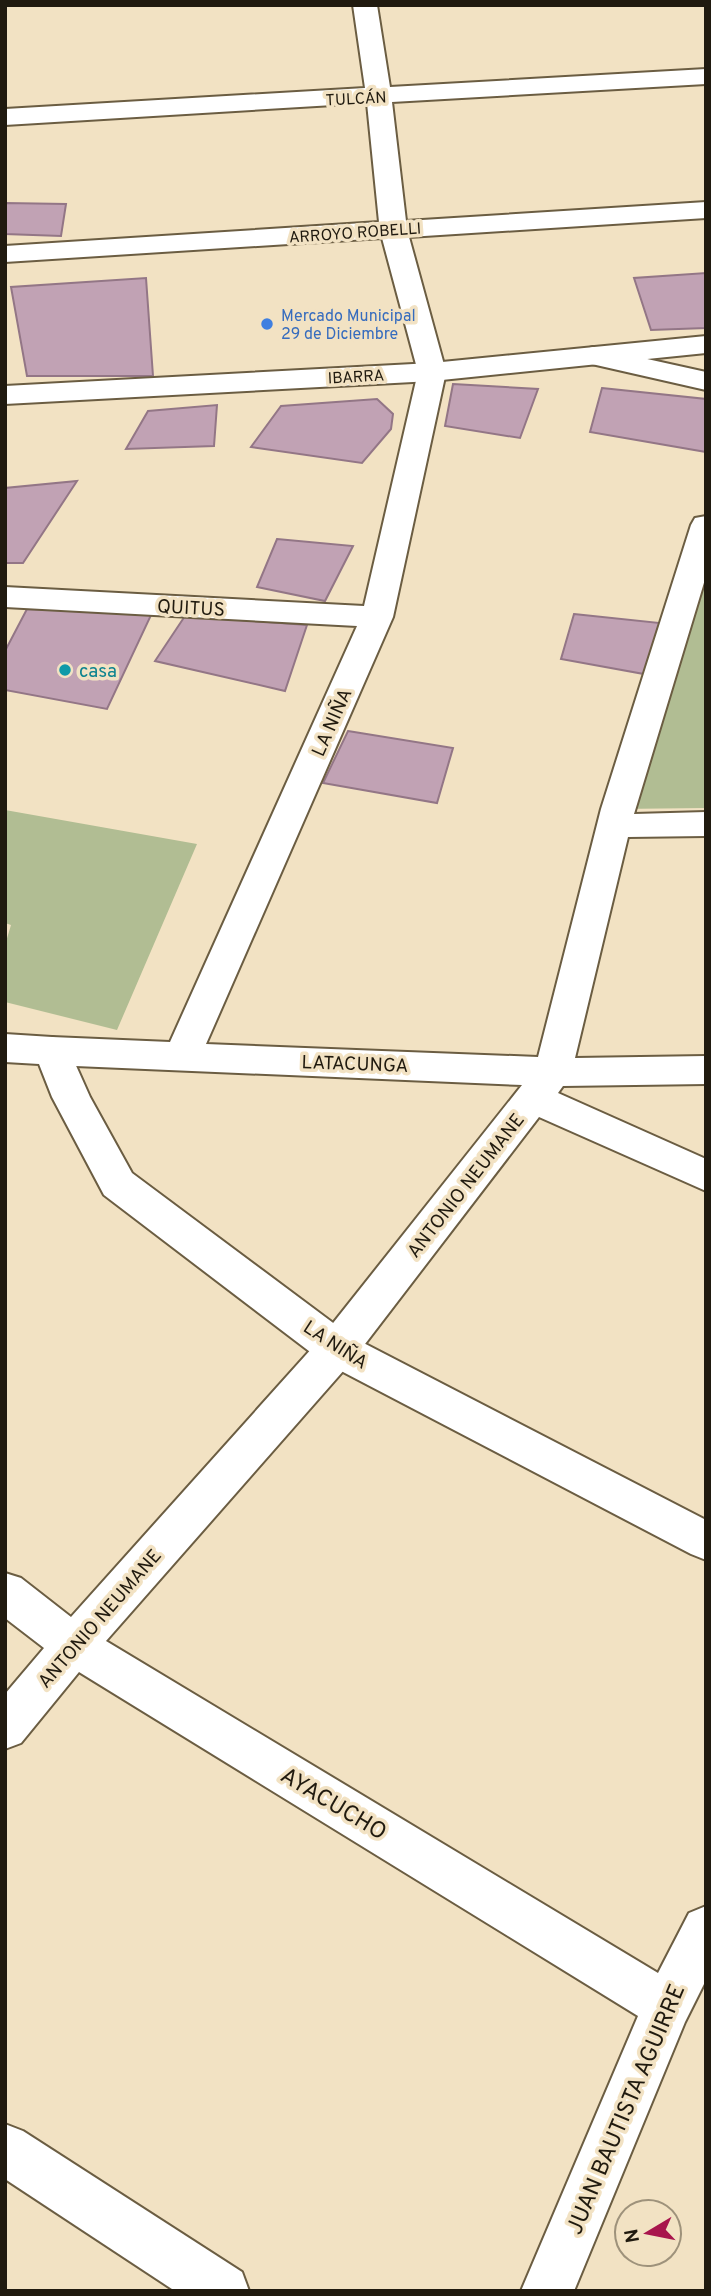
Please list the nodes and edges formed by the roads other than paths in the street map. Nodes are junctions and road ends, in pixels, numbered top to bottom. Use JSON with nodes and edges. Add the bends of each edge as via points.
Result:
{"nodes":[{"id":1,"x":365,"y":5,"type":"edge"},
{"id":2,"x":706,"y":76,"type":"edge"},
{"id":3,"x":379,"y":97,"type":"junction"},
{"id":4,"x":5,"y":117,"type":"edge"},
{"id":5,"x":706,"y":210,"type":"edge"},
{"id":6,"x":393,"y":229,"type":"junction"},
{"id":7,"x":5,"y":254,"type":"edge"},
{"id":8,"x":706,"y":345,"type":"edge"},
{"id":9,"x":593,"y":356,"type":"junction"},
{"id":10,"x":432,"y":372,"type":"junction"},
{"id":11,"x":706,"y":381,"type":"edge"},
{"id":12,"x":5,"y":396,"type":"edge"},
{"id":13,"x":702,"y":547,"type":"edge"},
{"id":14,"x":5,"y":597,"type":"edge"},
{"id":15,"x":377,"y":617,"type":"junction"},
{"id":16,"x":706,"y":824,"type":"edge"},
{"id":17,"x":614,"y":826,"type":"junction"},
{"id":18,"x":5,"y":1048,"type":"edge"},
{"id":19,"x":52,"y":1051,"type":"junction"},
{"id":20,"x":182,"y":1056,"type":"junction"},
{"id":21,"x":706,"y":1070,"type":"edge"},
{"id":22,"x":543,"y":1085,"type":"junction"},
{"id":23,"x":706,"y":1176,"type":"edge"},
{"id":24,"x":337,"y":1349,"type":"junction"},
{"id":25,"x":706,"y":1541,"type":"edge"},
{"id":26,"x":5,"y":1592,"type":"edge"},
{"id":27,"x":74,"y":1645,"type":"junction"},
{"id":28,"x":5,"y":1728,"type":"edge"},
{"id":29,"x":706,"y":1929,"type":"edge"},
{"id":30,"x":667,"y":2006,"type":"junction"},
{"id":31,"x":5,"y":2149,"type":"edge"},
{"id":32,"x":223,"y":2291,"type":"edge"},
{"id":33,"x":547,"y":2291,"type":"edge"}],
"edges":[{"from":1,"to":3,"type":"street"},
{"from":2,"to":3,"type":"street","name":"TULCÁN"},
{"from":3,"to":4,"type":"street","name":"TULCÁN"},
{"from":3,"to":6,"type":"street"},
{"from":5,"to":6,"type":"street","name":"ARROYO ROBELLI"},
{"from":6,"to":7,"type":"street","name":"ARROYO ROBELLI"},
{"from":6,"to":10,"type":"street"},
{"from":8,"to":9,"type":"street","name":"IBARRA"},
{"from":9,"to":10,"type":"street","name":"IBARRA"},
{"from":9,"to":11,"type":"street"},
{"from":10,"to":12,"type":"street","name":"IBARRA"},
{"from":10,"to":15,"type":"street","name":"LA NIÑA"},
{"from":13,"to":17,"type":"street","name":"ANTONIO NEUMANE"},
{"from":14,"to":15,"type":"street","name":"QUITUS"},
{"from":15,"to":20,"type":"street","name":"LA NIÑA"},
{"from":16,"to":17,"type":"street"},
{"from":17,"to":22,"type":"street","name":"ANTONIO NEUMANE"},
{"from":18,"to":19,"type":"street","name":"LATACUNGA"},
{"from":19,"to":20,"type":"street","name":"LATACUNGA"},
{"from":19,"to":24,"type":"street","name":"LA NIÑA","via":[[118,1184]]},
{"from":20,"to":22,"type":"street","name":"LATACUNGA"},
{"from":21,"to":22,"type":"street","name":"LATACUNGA"},
{"from":22,"to":23,"type":"street"},
{"from":22,"to":24,"type":"street","name":"ANTONIO NEUMANE"},
{"from":24,"to":25,"type":"street","name":"LA NIÑA"},
{"from":24,"to":27,"type":"street","name":"ANTONIO NEUMANE"},
{"from":26,"to":27,"type":"street","name":"AYACUCHO"},
{"from":27,"to":28,"type":"street","name":"ANTONIO NEUMANE"},
{"from":27,"to":30,"type":"street","name":"AYACUCHO"},
{"from":29,"to":30,"type":"street","name":"JUAN BAUTISTA AGUIRRE"},
{"from":30,"to":33,"type":"street","name":"JUAN BAUTISTA AGUIRRE"},
{"from":31,"to":32,"type":"street"}]}
